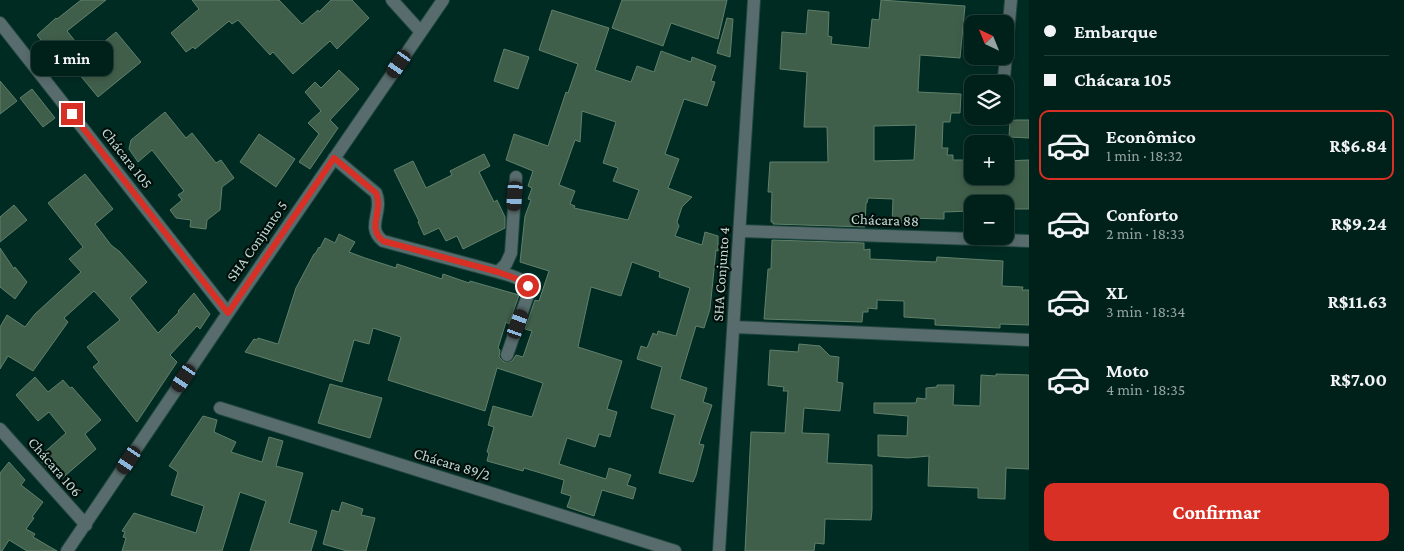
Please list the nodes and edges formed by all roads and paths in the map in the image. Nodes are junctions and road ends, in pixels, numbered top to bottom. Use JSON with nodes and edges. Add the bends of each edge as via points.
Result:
{"nodes":[{"id":1,"x":392,"y":0,"type":"edge"},
{"id":2,"x":443,"y":0,"type":"edge"},
{"id":3,"x":754,"y":0,"type":"edge"},
{"id":4,"x":1010,"y":0,"type":"edge"},
{"id":5,"x":0,"y":23,"type":"edge"},
{"id":6,"x":421,"y":32,"type":"junction"},
{"id":7,"x":1004,"y":75,"type":"edge"},
{"id":8,"x":334,"y":158,"type":"junction"},
{"id":9,"x":516,"y":177,"type":"dead end"},
{"id":10,"x":741,"y":231,"type":"junction"},
{"id":11,"x":1029,"y":241,"type":"edge"},
{"id":12,"x":498,"y":272,"type":"junction"},
{"id":13,"x":228,"y":313,"type":"junction"},
{"id":14,"x":734,"y":327,"type":"junction"},
{"id":15,"x":1029,"y":340,"type":"edge"},
{"id":16,"x":507,"y":355,"type":"dead end"},
{"id":17,"x":220,"y":408,"type":"dead end"},
{"id":18,"x":0,"y":428,"type":"edge"},
{"id":19,"x":86,"y":525,"type":"junction"},
{"id":20,"x":67,"y":551,"type":"edge"},
{"id":21,"x":675,"y":551,"type":"edge"},
{"id":22,"x":719,"y":551,"type":"edge"}],
"edges":[{"from":1,"to":6,"type":"street"},
{"from":2,"to":6,"type":"street","name":"SHA Conjunto 5"},
{"from":3,"to":10,"type":"street","name":"SHA Conjunto 4"},
{"from":4,"to":7,"type":"street"},
{"from":5,"to":13,"type":"street","name":"Chácara 105"},
{"from":6,"to":8,"type":"street","name":"SHA Conjunto 5"},
{"from":8,"to":12,"type":"street","via":[[376,193],[379,200],[375,229],[383,241]]},
{"from":8,"to":13,"type":"street","name":"SHA Conjunto 5"},
{"from":9,"to":12,"type":"street","via":[[511,253]]},
{"from":10,"to":11,"type":"street","name":"Chácara 88"},
{"from":10,"to":14,"type":"street","name":"SHA Conjunto 4"},
{"from":12,"to":16,"type":"street","via":[[523,281],[529,292]]},
{"from":13,"to":19,"type":"street","name":"SHA Conjunto 5"},
{"from":14,"to":15,"type":"street"},
{"from":14,"to":22,"type":"street","name":"SHA Conjunto 4"},
{"from":17,"to":21,"type":"street","name":"Chácara 89/2"},
{"from":18,"to":19,"type":"street","name":"Chácara 106"},
{"from":19,"to":20,"type":"street","name":"SHA Conjunto 5"}]}
